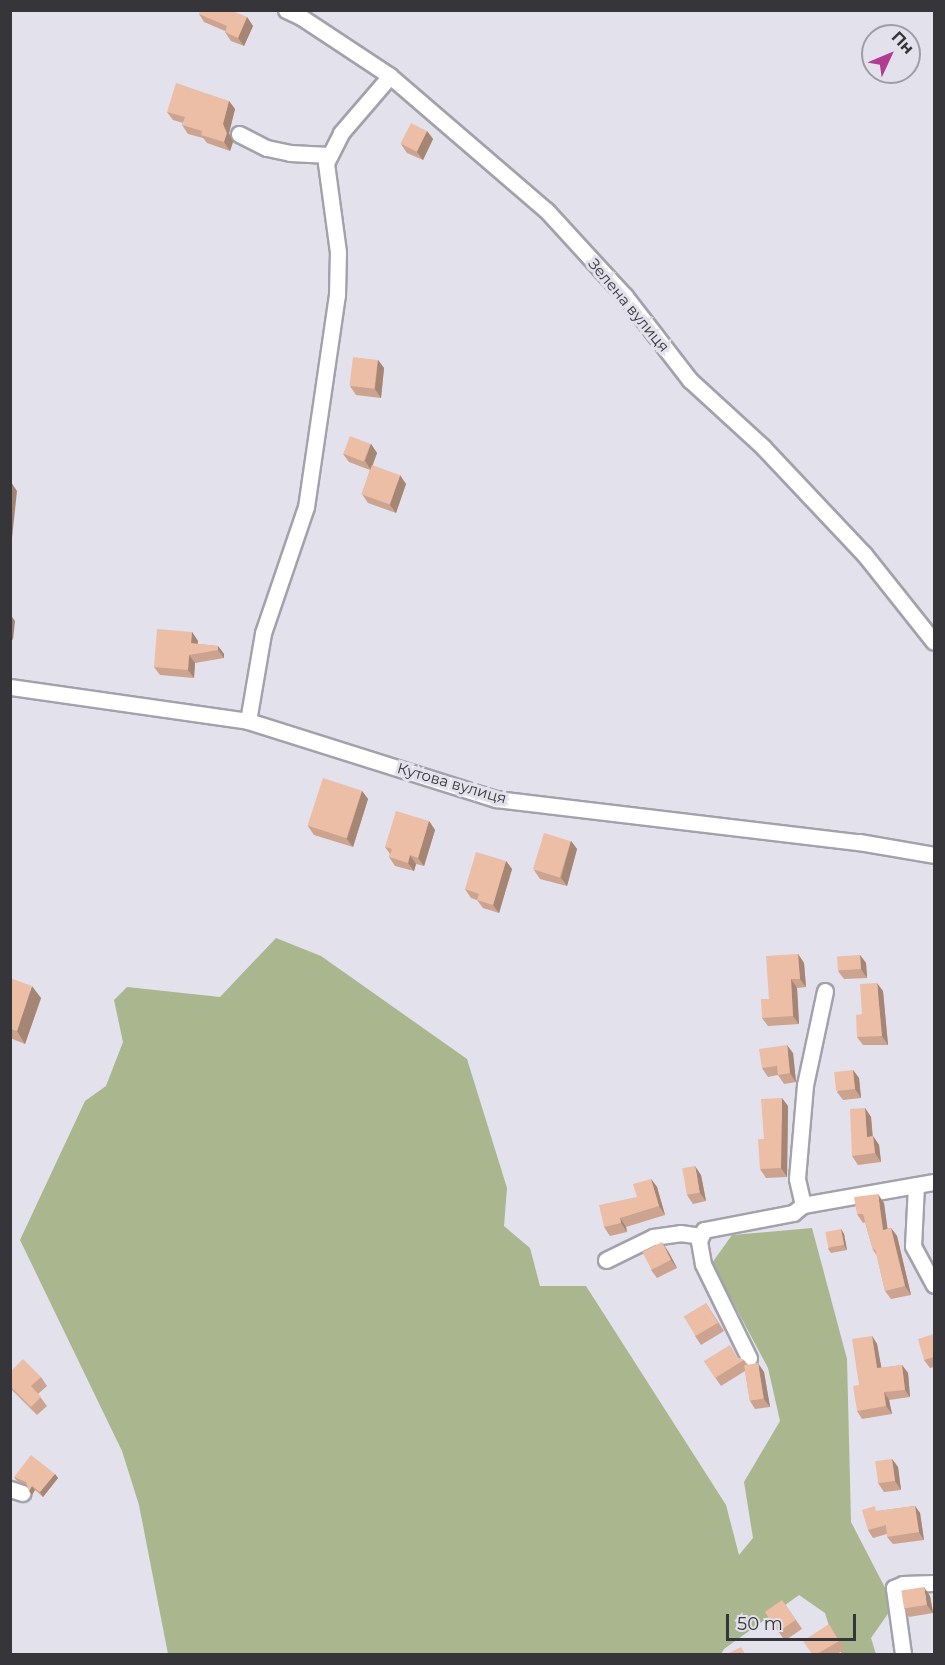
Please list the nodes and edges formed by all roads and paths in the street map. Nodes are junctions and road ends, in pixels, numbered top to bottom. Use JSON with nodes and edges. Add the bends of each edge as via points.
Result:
{"nodes":[{"id":1,"x":286,"y":10,"type":"edge"},
{"id":2,"x":390,"y":76,"type":"junction"},
{"id":3,"x":239,"y":134,"type":"dead end"},
{"id":4,"x":330,"y":154,"type":"junction"},
{"id":5,"x":934,"y":642,"type":"edge"},
{"id":6,"x":10,"y":687,"type":"edge"},
{"id":7,"x":248,"y":721,"type":"junction"},
{"id":8,"x":934,"y":855,"type":"edge"},
{"id":9,"x":825,"y":991,"type":"dead end"},
{"id":10,"x":934,"y":1182,"type":"edge"},
{"id":11,"x":916,"y":1185,"type":"junction"},
{"id":12,"x":803,"y":1205,"type":"junction"},
{"id":13,"x":701,"y":1236,"type":"junction"},
{"id":14,"x":606,"y":1260,"type":"dead end"},
{"id":15,"x":934,"y":1285,"type":"edge"},
{"id":16,"x":749,"y":1358,"type":"dead end"},
{"id":17,"x":934,"y":1583,"type":"edge"},
{"id":18,"x":903,"y":1654,"type":"edge"}],
"edges":[{"from":1,"to":2,"type":"street","name":"Зелена вулиця"},
{"from":2,"to":4,"type":"street","via":[[341,133]]},
{"from":2,"to":5,"type":"street","name":"Зелена вулиця","via":[[547,211],[625,296],[690,380],[763,447],[864,554]]},
{"from":3,"to":4,"type":"street","via":[[267,148]]},
{"from":4,"to":7,"type":"street","via":[[326,164],[338,252],[337,295],[306,507],[263,633]]},
{"from":6,"to":7,"type":"street","name":"Кутова вулиця"},
{"from":7,"to":8,"type":"street","name":"Кутова вулиця","via":[[496,799],[859,842]]},
{"from":9,"to":12,"type":"street","via":[[804,1097],[798,1179]]},
{"from":10,"to":11,"type":"street"},
{"from":11,"to":12,"type":"street"},
{"from":11,"to":15,"type":"street","via":[[913,1246]]},
{"from":12,"to":13,"type":"street","via":[[793,1213],[704,1230]]},
{"from":13,"to":14,"type":"street","via":[[680,1233],[653,1237]]},
{"from":13,"to":16,"type":"street","via":[[703,1264]]},
{"from":17,"to":18,"type":"street","via":[[894,1588]]}]}
